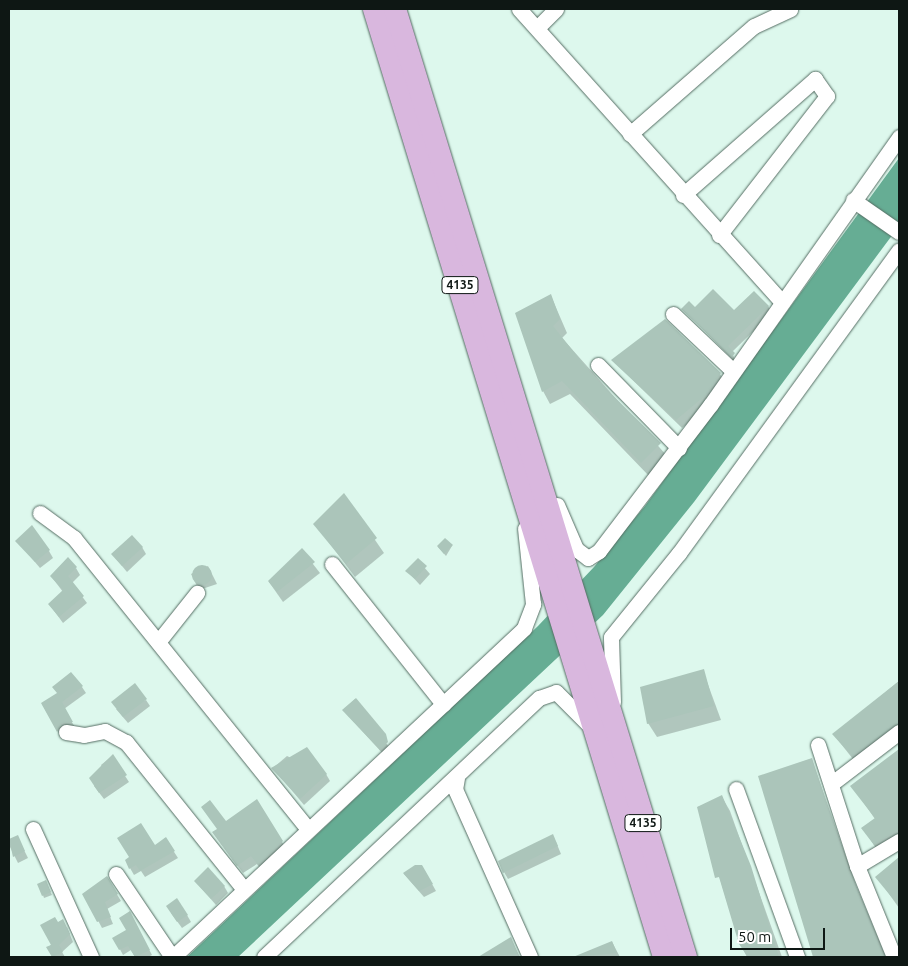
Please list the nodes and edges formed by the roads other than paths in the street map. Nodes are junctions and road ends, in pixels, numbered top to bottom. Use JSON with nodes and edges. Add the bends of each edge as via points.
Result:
{"nodes":[{"id":1,"x":374,"y":9,"type":"edge"},
{"id":2,"x":395,"y":9,"type":"edge"},
{"id":3,"x":519,"y":9,"type":"edge"},
{"id":4,"x":556,"y":9,"type":"edge"},
{"id":5,"x":790,"y":9,"type":"edge"},
{"id":6,"x":537,"y":28,"type":"junction"},
{"id":7,"x":630,"y":134,"type":"junction"},
{"id":8,"x":899,"y":136,"type":"edge"},
{"id":9,"x":683,"y":195,"type":"junction"},
{"id":10,"x":853,"y":200,"type":"junction"},
{"id":11,"x":899,"y":232,"type":"edge"},
{"id":12,"x":719,"y":235,"type":"junction"},
{"id":13,"x":899,"y":250,"type":"edge"},
{"id":14,"x":782,"y":302,"type":"junction"},
{"id":15,"x":673,"y":314,"type":"dead end"},
{"id":16,"x":598,"y":365,"type":"dead end"},
{"id":17,"x":733,"y":371,"type":"junction"},
{"id":18,"x":527,"y":440,"type":"junction"},
{"id":19,"x":679,"y":448,"type":"junction"},
{"id":20,"x":522,"y":490,"type":"junction"},
{"id":21,"x":40,"y":513,"type":"dead end"},
{"id":22,"x":332,"y":564,"type":"dead end"},
{"id":23,"x":197,"y":593,"type":"dead end"},
{"id":24,"x":158,"y":642,"type":"junction"},
{"id":25,"x":592,"y":691,"type":"junction"},
{"id":26,"x":443,"y":704,"type":"junction"},
{"id":27,"x":601,"y":724,"type":"junction"},
{"id":28,"x":66,"y":732,"type":"dead end"},
{"id":29,"x":899,"y":732,"type":"edge"},
{"id":30,"x":818,"y":745,"type":"dead end"},
{"id":31,"x":457,"y":778,"type":"junction"},
{"id":32,"x":831,"y":784,"type":"junction"},
{"id":33,"x":736,"y":789,"type":"dead end"},
{"id":34,"x":33,"y":829,"type":"dead end"},
{"id":35,"x":308,"y":829,"type":"junction"},
{"id":36,"x":899,"y":840,"type":"edge"},
{"id":37,"x":857,"y":866,"type":"junction"},
{"id":38,"x":116,"y":874,"type":"dead end"},
{"id":39,"x":243,"y":888,"type":"junction"},
{"id":40,"x":895,"y":954,"type":"edge"},
{"id":41,"x":91,"y":957,"type":"edge"},
{"id":42,"x":172,"y":957,"type":"edge"},
{"id":43,"x":264,"y":957,"type":"edge"},
{"id":44,"x":530,"y":957,"type":"edge"},
{"id":45,"x":664,"y":957,"type":"edge"},
{"id":46,"x":686,"y":957,"type":"edge"},
{"id":47,"x":798,"y":957,"type":"edge"}],
"edges":[{"from":1,"to":20,"type":"main road","number":"4135"},
{"from":2,"to":18,"type":"main road","number":"4135"},
{"from":3,"to":6,"type":"street"},
{"from":4,"to":6,"type":"street"},
{"from":5,"to":7,"type":"street","via":[[754,26]]},
{"from":6,"to":7,"type":"street"},
{"from":7,"to":9,"type":"street"},
{"from":8,"to":10,"type":"street"},
{"from":9,"to":12,"type":"street"},
{"from":9,"to":12,"type":"street","via":[[815,79],[827,96]]},
{"from":10,"to":11,"type":"street"},
{"from":10,"to":14,"type":"street"},
{"from":12,"to":14,"type":"street"},
{"from":13,"to":27,"type":"street","via":[[679,553],[611,636],[615,673]]},
{"from":14,"to":17,"type":"street"},
{"from":15,"to":17,"type":"street"},
{"from":16,"to":19,"type":"street"},
{"from":17,"to":19,"type":"street"},
{"from":18,"to":19,"type":"street","via":[[576,549],[588,558]]},
{"from":18,"to":25,"type":"main road","number":"4135","via":[[565,557]]},
{"from":20,"to":25,"type":"main road","number":"4135","via":[[543,562]]},
{"from":20,"to":26,"type":"street","via":[[533,604],[524,628]]},
{"from":21,"to":24,"type":"street","via":[[74,538]]},
{"from":22,"to":26,"type":"street"},
{"from":23,"to":24,"type":"street"},
{"from":24,"to":35,"type":"street"},
{"from":25,"to":27,"type":"main road","number":"4135"},
{"from":26,"to":35,"type":"street"},
{"from":27,"to":31,"type":"street","via":[[556,692],[538,698]]},
{"from":27,"to":45,"type":"main road","number":"4135"},
{"from":27,"to":46,"type":"main road","number":"4135"},
{"from":28,"to":39,"type":"street","via":[[75,735],[105,731],[126,742]]},
{"from":29,"to":32,"type":"street"},
{"from":30,"to":32,"type":"street"},
{"from":31,"to":43,"type":"street"},
{"from":31,"to":44,"type":"street","via":[[456,789]]},
{"from":32,"to":37,"type":"street"},
{"from":33,"to":47,"type":"street"},
{"from":34,"to":41,"type":"street"},
{"from":35,"to":39,"type":"street"},
{"from":36,"to":37,"type":"street"},
{"from":37,"to":40,"type":"street"},
{"from":38,"to":42,"type":"street"},
{"from":39,"to":42,"type":"street"}]}
